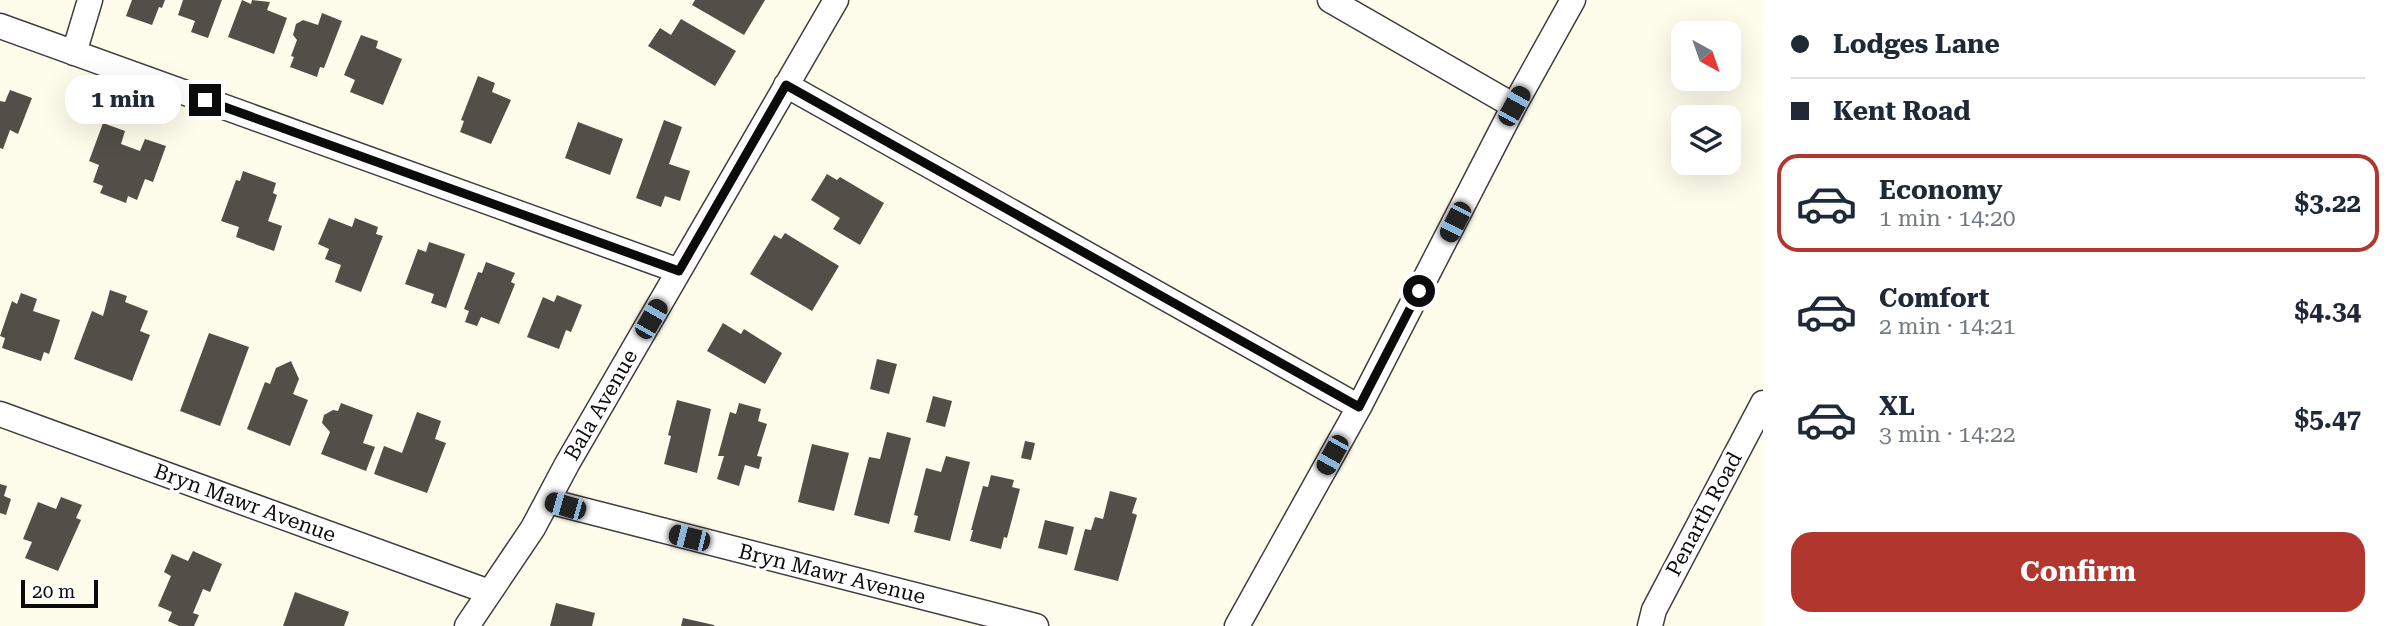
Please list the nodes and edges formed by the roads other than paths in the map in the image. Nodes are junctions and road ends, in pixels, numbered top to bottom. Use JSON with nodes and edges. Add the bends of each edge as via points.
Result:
{"nodes":[{"id":1,"x":90,"y":0,"type":"edge"},
{"id":2,"x":835,"y":0,"type":"edge"},
{"id":3,"x":1329,"y":0,"type":"edge"},
{"id":4,"x":1573,"y":0,"type":"edge"},
{"id":5,"x":0,"y":26,"type":"edge"},
{"id":6,"x":74,"y":53,"type":"junction"},
{"id":7,"x":786,"y":85,"type":"junction"},
{"id":8,"x":1514,"y":106,"type":"junction"},
{"id":9,"x":679,"y":271,"type":"junction"},
{"id":10,"x":1763,"y":403,"type":"edge"},
{"id":11,"x":1359,"y":407,"type":"junction"},
{"id":12,"x":0,"y":414,"type":"edge"},
{"id":13,"x":548,"y":501,"type":"junction"},
{"id":14,"x":489,"y":592,"type":"junction"},
{"id":15,"x":467,"y":626,"type":"edge"},
{"id":16,"x":1036,"y":626,"type":"edge"},
{"id":17,"x":1237,"y":626,"type":"edge"},
{"id":18,"x":1650,"y":626,"type":"edge"}],
"edges":[{"from":1,"to":6,"type":"street"},
{"from":2,"to":7,"type":"street","name":"Bala Avenue"},
{"from":3,"to":8,"type":"street"},
{"from":4,"to":8,"type":"street"},
{"from":5,"to":6,"type":"street"},
{"from":6,"to":9,"type":"street"},
{"from":7,"to":9,"type":"street","name":"Bala Avenue"},
{"from":7,"to":11,"type":"street"},
{"from":8,"to":11,"type":"street"},
{"from":9,"to":13,"type":"street","name":"Bala Avenue"},
{"from":10,"to":18,"type":"street","name":"Penarth Road","via":[[1654,610]]},
{"from":11,"to":17,"type":"street"},
{"from":12,"to":14,"type":"street","name":"Bryn Mawr Avenue"},
{"from":13,"to":14,"type":"street","name":"Bala Avenue"},
{"from":13,"to":16,"type":"street","name":"Bryn Mawr Avenue"},
{"from":14,"to":15,"type":"street","name":"Bala Avenue"}]}
